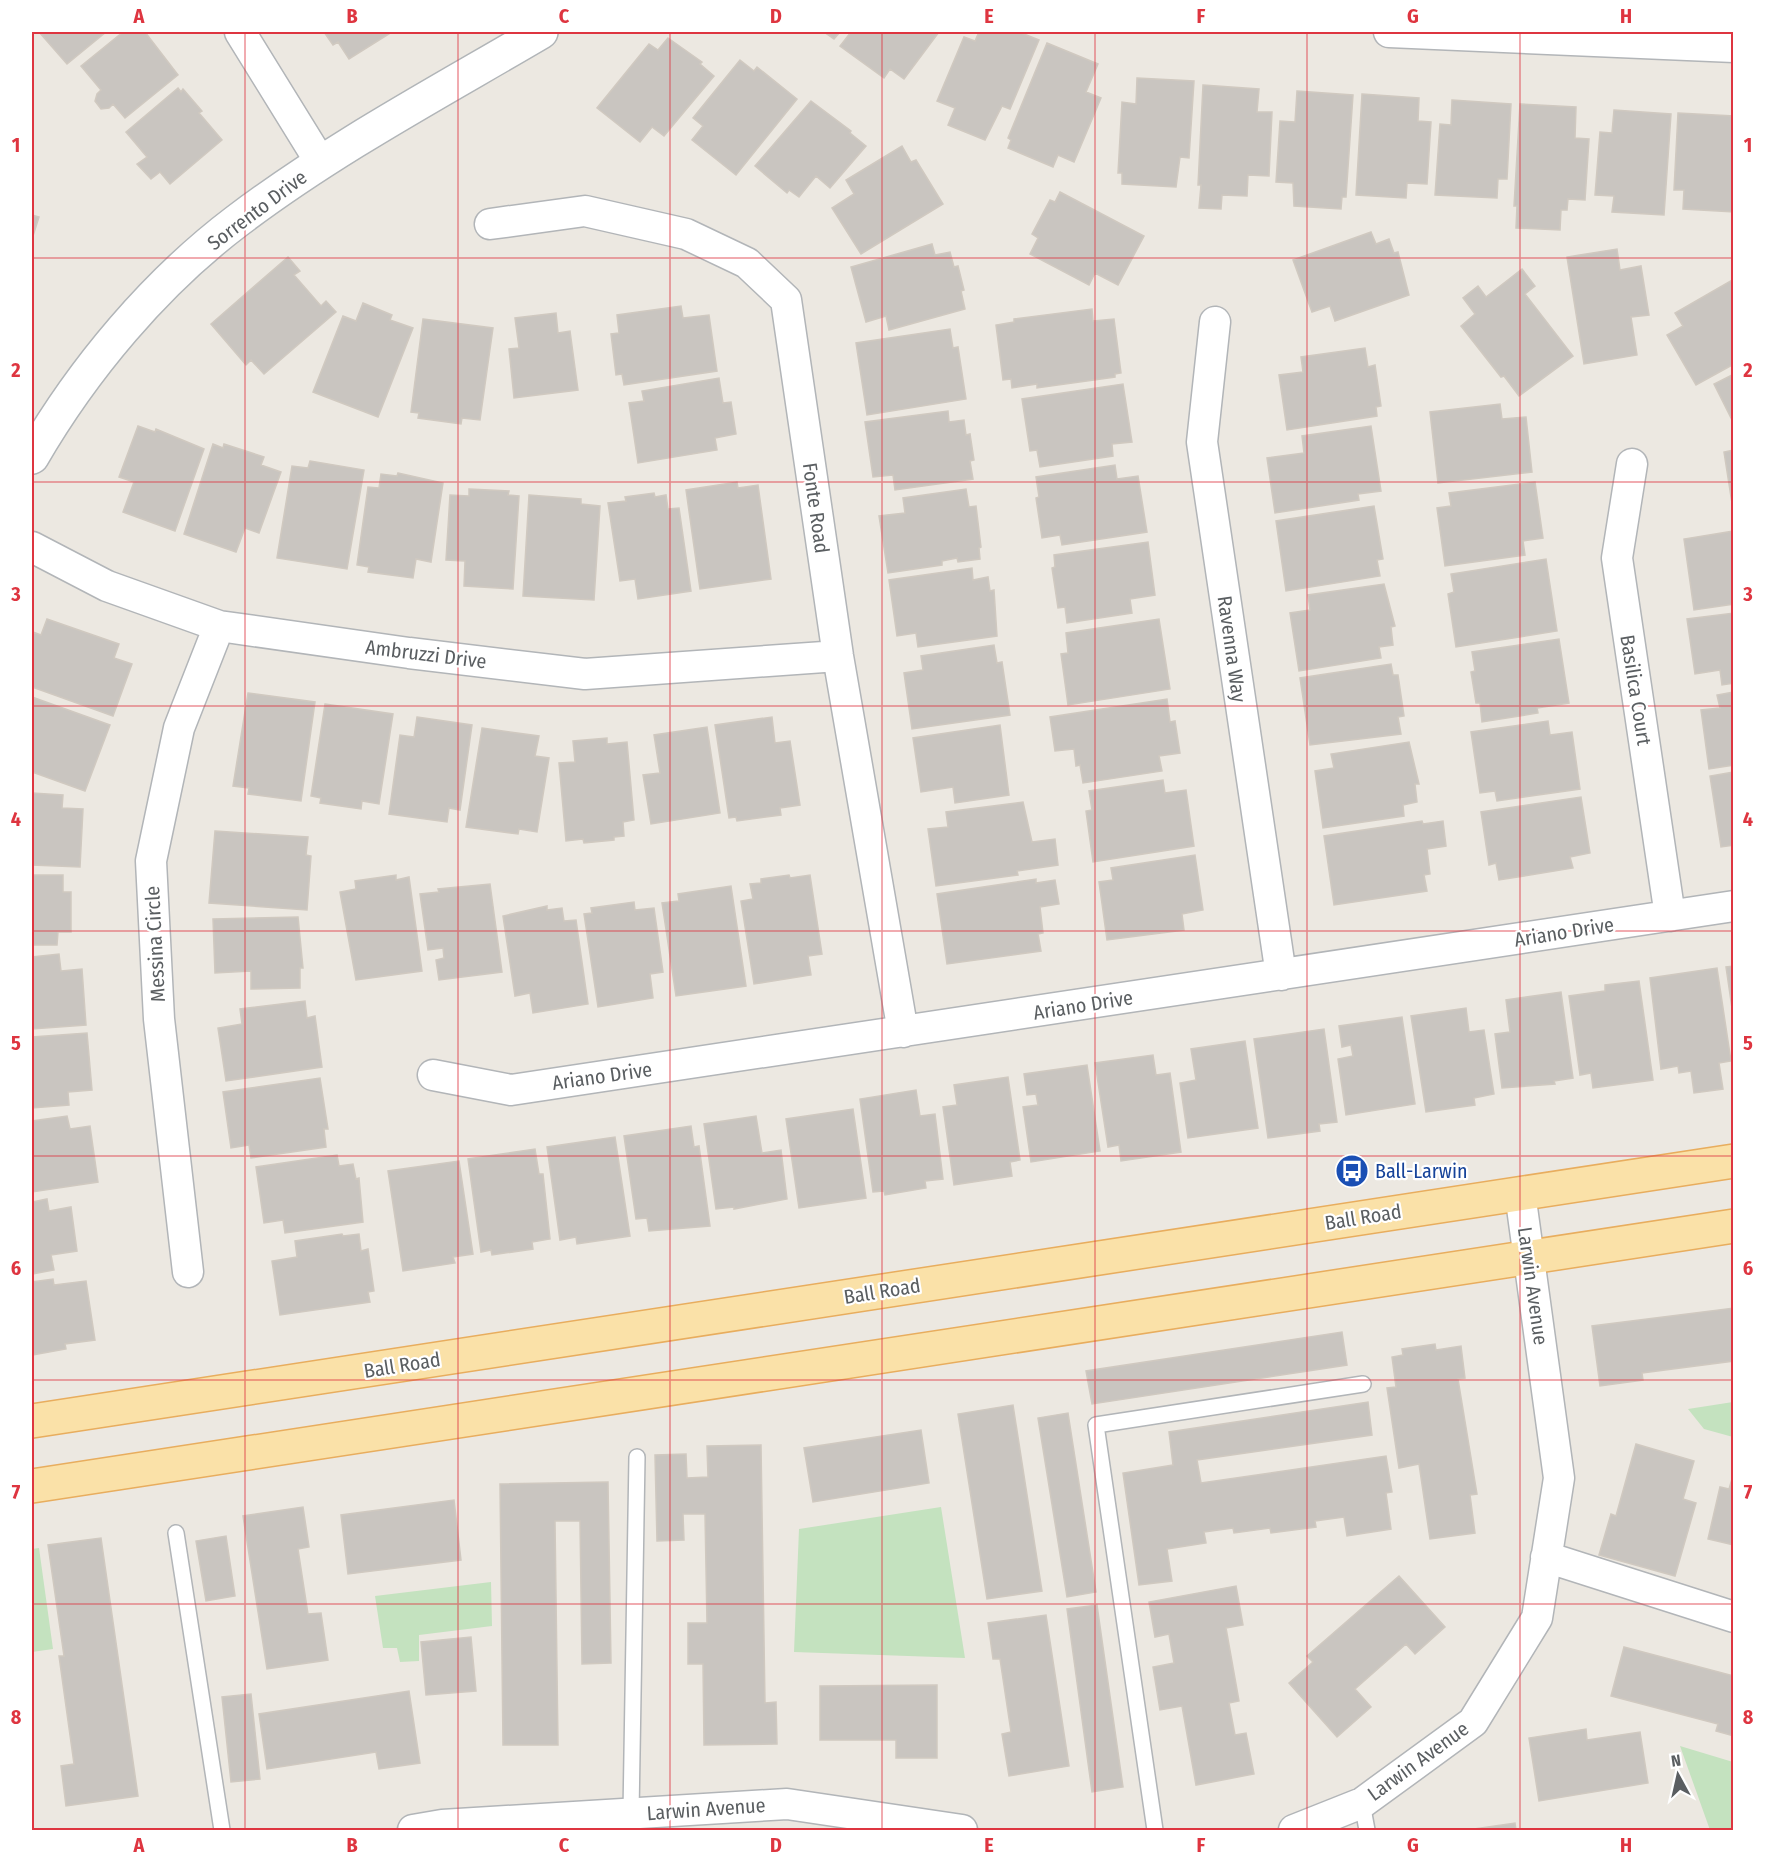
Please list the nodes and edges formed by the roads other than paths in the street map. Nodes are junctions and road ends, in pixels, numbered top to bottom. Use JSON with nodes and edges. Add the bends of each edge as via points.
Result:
{"nodes":[{"id":1,"x":240,"y":32,"type":"edge"},
{"id":2,"x":541,"y":32,"type":"edge"},
{"id":3,"x":1389,"y":32,"type":"edge"},
{"id":4,"x":1734,"y":47,"type":"edge"},
{"id":5,"x":321,"y":162,"type":"junction"},
{"id":6,"x":490,"y":224,"type":"dead end"},
{"id":7,"x":1215,"y":322,"type":"dead end"},
{"id":8,"x":32,"y":457,"type":"edge"},
{"id":9,"x":1632,"y":464,"type":"dead end"},
{"id":10,"x":32,"y":547,"type":"edge"},
{"id":11,"x":219,"y":626,"type":"junction"},
{"id":12,"x":838,"y":656,"type":"junction"},
{"id":13,"x":1734,"y":906,"type":"edge"},
{"id":14,"x":1670,"y":916,"type":"junction"},
{"id":15,"x":1281,"y":975,"type":"junction"},
{"id":16,"x":903,"y":1032,"type":"junction"},
{"id":17,"x":433,"y":1075,"type":"dead end"},
{"id":18,"x":1734,"y":1161,"type":"edge"},
{"id":19,"x":1520,"y":1193,"type":"junction"},
{"id":20,"x":1734,"y":1226,"type":"edge"},
{"id":21,"x":1529,"y":1258,"type":"junction"},
{"id":22,"x":188,"y":1272,"type":"dead end"},
{"id":23,"x":1363,"y":1384,"type":"dead end"},
{"id":24,"x":32,"y":1421,"type":"edge"},
{"id":25,"x":637,"y":1457,"type":"dead end"},
{"id":26,"x":32,"y":1486,"type":"edge"},
{"id":27,"x":176,"y":1533,"type":"dead end"},
{"id":28,"x":1546,"y":1557,"type":"junction"},
{"id":29,"x":1734,"y":1617,"type":"edge"},
{"id":30,"x":631,"y":1813,"type":"junction"},
{"id":31,"x":1364,"y":1817,"type":"edge"},
{"id":32,"x":860,"y":1823,"type":"edge"},
{"id":33,"x":222,"y":1830,"type":"edge"},
{"id":34,"x":413,"y":1830,"type":"edge"},
{"id":35,"x":962,"y":1830,"type":"edge"},
{"id":36,"x":1155,"y":1830,"type":"edge"},
{"id":37,"x":1294,"y":1830,"type":"edge"}],
"edges":[{"from":1,"to":5,"type":"street"},
{"from":2,"to":5,"type":"street","name":"Sorrento Drive"},
{"from":3,"to":4,"type":"street"},
{"from":5,"to":8,"type":"street","name":"Sorrento Drive","via":[[236,222],[160,290],[91,371]]},
{"from":6,"to":12,"type":"street","name":"Fonte Road","via":[[585,211],[686,234],[747,263],[786,300]]},
{"from":7,"to":15,"type":"street","name":"Ravenna Way","via":[[1202,442]]},
{"from":9,"to":14,"type":"street","name":"Basilica Court","via":[[1617,558]]},
{"from":10,"to":11,"type":"street","name":"Ambruzzi Drive","via":[[107,586]]},
{"from":11,"to":12,"type":"street","name":"Ambruzzi Drive","via":[[585,674]]},
{"from":11,"to":22,"type":"street","name":"Messina Circle","via":[[179,728],[151,861],[159,1019]]},
{"from":12,"to":16,"type":"street","name":"Fonte Road"},
{"from":13,"to":14,"type":"street","name":"Ariano Drive"},
{"from":14,"to":15,"type":"street","name":"Ariano Drive"},
{"from":15,"to":16,"type":"street","name":"Ariano Drive"},
{"from":16,"to":17,"type":"street","name":"Ariano Drive","via":[[511,1090]]},
{"from":18,"to":19,"type":"main road","name":"Ball Road"},
{"from":19,"to":21,"type":"street","name":"Larwin Avenue"},
{"from":19,"to":24,"type":"main road","name":"Ball Road"},
{"from":20,"to":21,"type":"main road"},
{"from":21,"to":26,"type":"main road"},
{"from":21,"to":28,"type":"street","name":"Larwin Avenue","via":[[1559,1478]]},
{"from":23,"to":36,"type":"lane","via":[[1096,1425]]},
{"from":25,"to":30,"type":"lane"},
{"from":27,"to":33,"type":"lane"},
{"from":28,"to":29,"type":"street"},
{"from":28,"to":31,"type":"street","name":"Larwin Avenue","via":[[1537,1618],[1473,1722]]},
{"from":30,"to":32,"type":"street","name":"Larwin Avenue","via":[[787,1803]]},
{"from":30,"to":34,"type":"street","name":"Larwin Avenue"},
{"from":31,"to":37,"type":"street","name":"Larwin Avenue"},
{"from":32,"to":35,"type":"street","name":"Larwin Avenue"}]}
